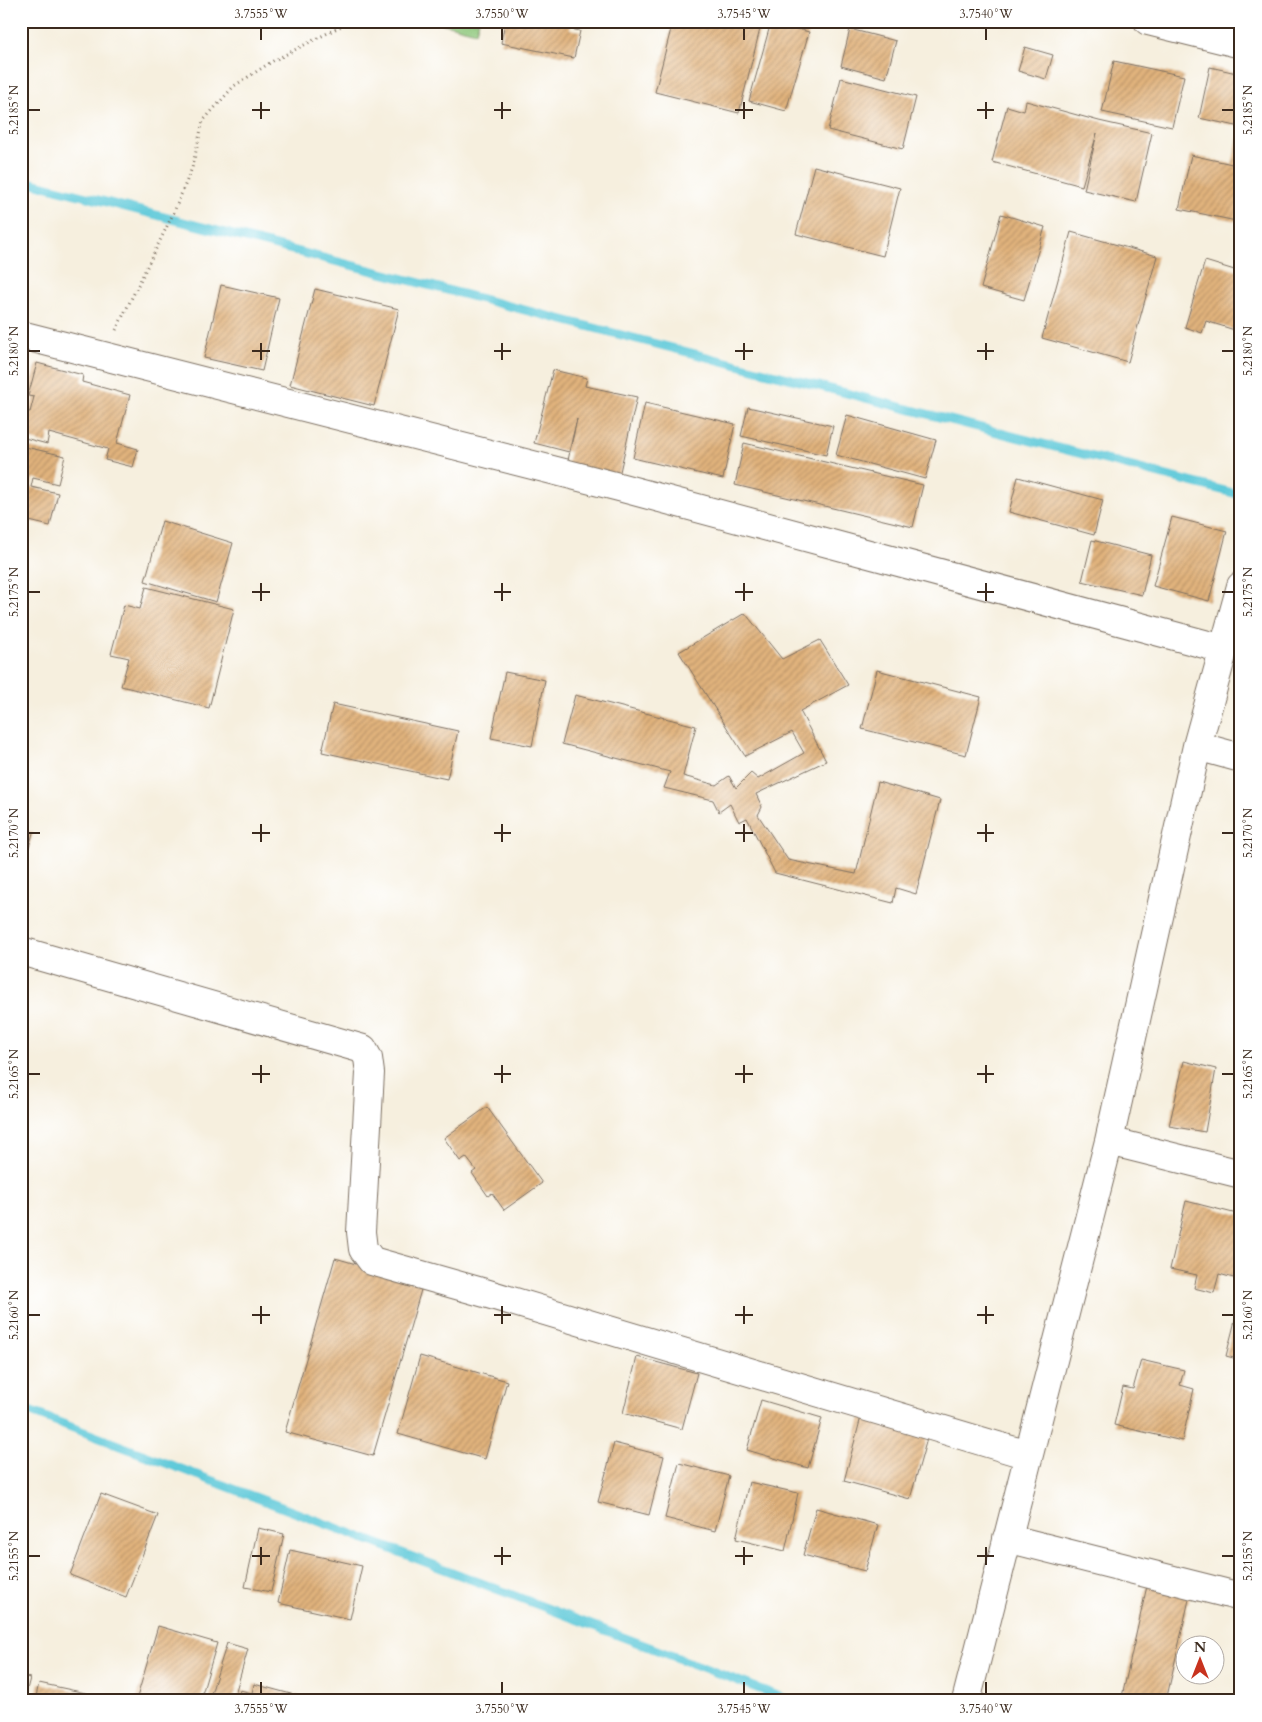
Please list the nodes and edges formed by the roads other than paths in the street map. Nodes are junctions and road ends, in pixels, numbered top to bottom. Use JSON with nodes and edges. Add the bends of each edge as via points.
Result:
{"nodes":[{"id":1,"x":1148,"y":21,"type":"edge"},
{"id":2,"x":1241,"y":44,"type":"edge"},
{"id":3,"x":21,"y":335,"type":"edge"},
{"id":4,"x":1241,"y":586,"type":"edge"},
{"id":5,"x":1223,"y":649,"type":"junction"},
{"id":6,"x":1197,"y":746,"type":"junction"},
{"id":7,"x":1241,"y":758,"type":"edge"},
{"id":8,"x":21,"y":951,"type":"edge"},
{"id":9,"x":1109,"y":1141,"type":"junction"},
{"id":10,"x":1241,"y":1174,"type":"edge"},
{"id":11,"x":1028,"y":1455,"type":"junction"},
{"id":12,"x":1007,"y":1538,"type":"junction"},
{"id":13,"x":1241,"y":1597,"type":"edge"},
{"id":14,"x":966,"y":1701,"type":"edge"}],
"edges":[{"from":1,"to":2,"type":"street"},
{"from":3,"to":5,"type":"street","via":[[629,489]]},
{"from":4,"to":5,"type":"street"},
{"from":5,"to":6,"type":"street"},
{"from":6,"to":7,"type":"street"},
{"from":6,"to":9,"type":"street"},
{"from":8,"to":11,"type":"street","via":[[363,1050],[370,1073],[361,1232],[363,1249],[372,1261]]},
{"from":9,"to":10,"type":"street"},
{"from":9,"to":11,"type":"street"},
{"from":11,"to":12,"type":"street"},
{"from":12,"to":13,"type":"street"},
{"from":12,"to":14,"type":"street"}]}
